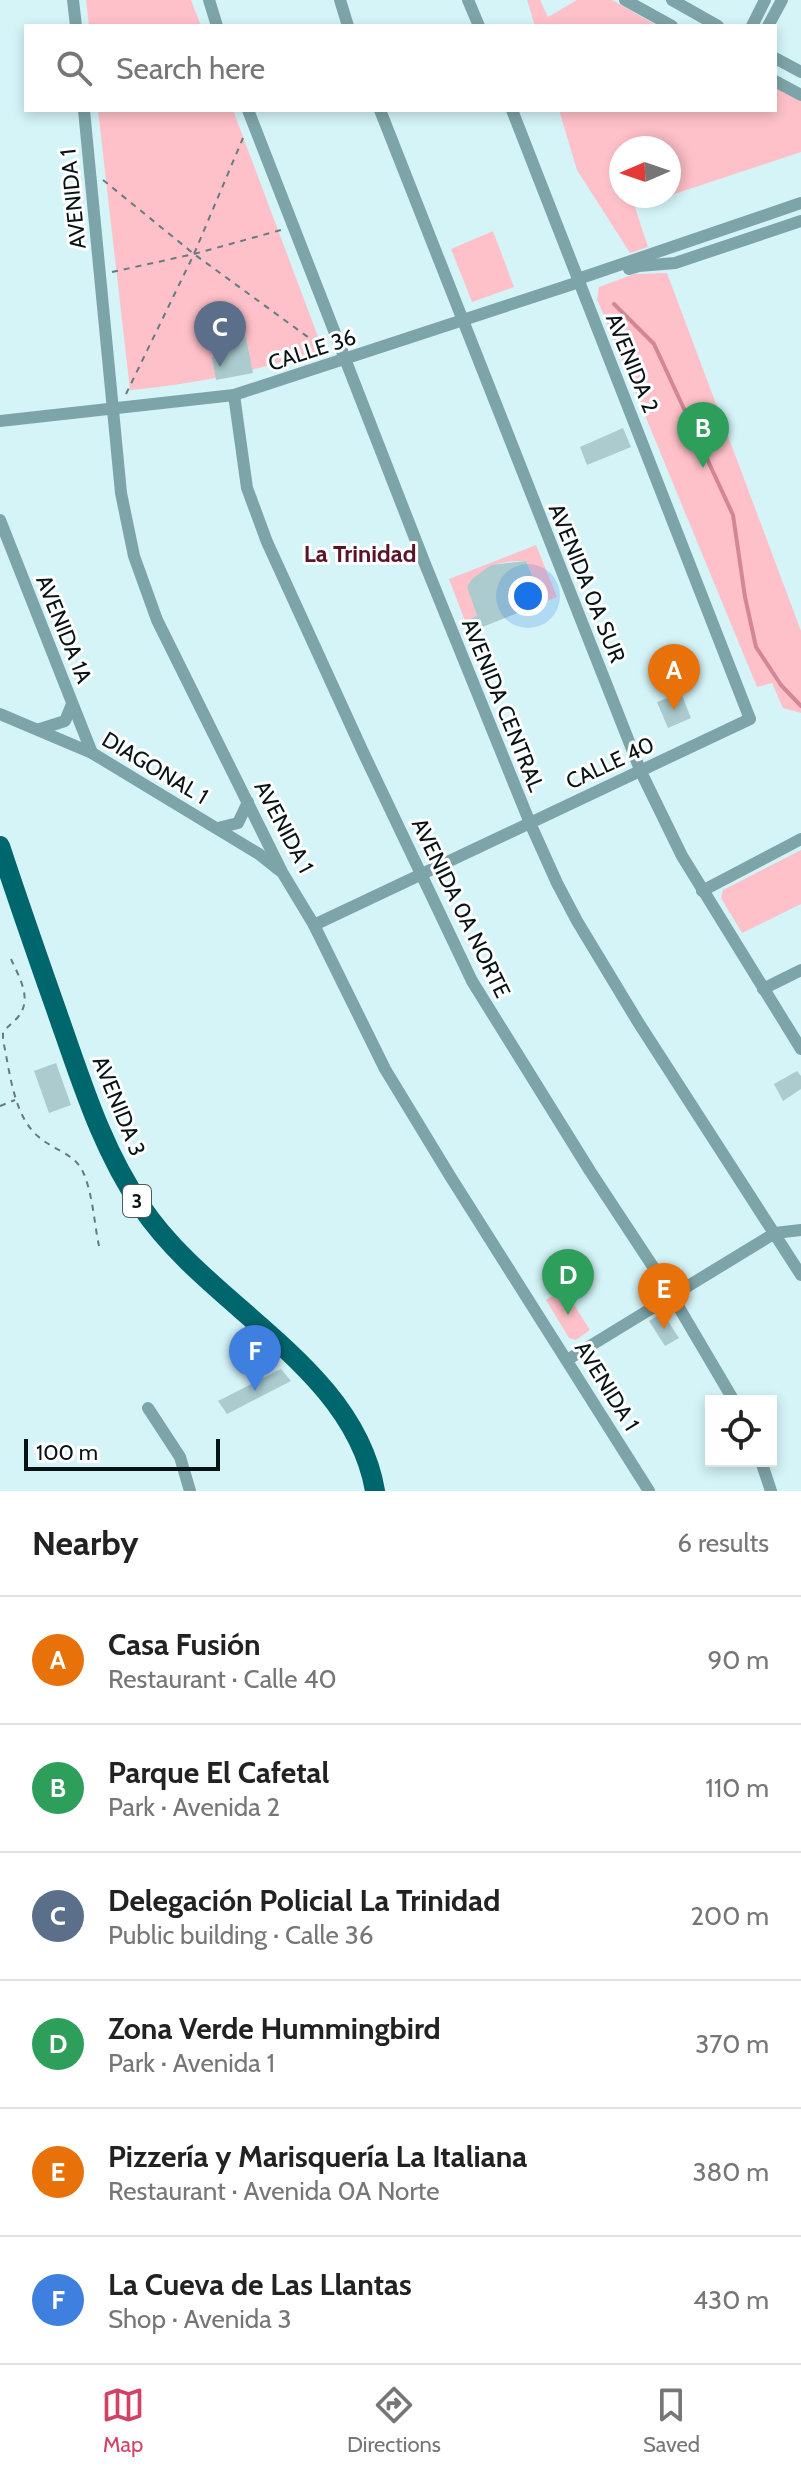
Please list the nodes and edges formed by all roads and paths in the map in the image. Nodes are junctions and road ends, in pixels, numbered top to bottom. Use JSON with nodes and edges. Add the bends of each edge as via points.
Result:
{"nodes":[{"id":1,"x":73,"y":0,"type":"edge"},
{"id":2,"x":209,"y":0,"type":"edge"},
{"id":3,"x":340,"y":0,"type":"edge"},
{"id":4,"x":468,"y":0,"type":"edge"},
{"id":5,"x":625,"y":0,"type":"edge"},
{"id":6,"x":672,"y":0,"type":"edge"},
{"id":7,"x":765,"y":0,"type":"edge"},
{"id":8,"x":782,"y":0,"type":"edge"},
{"id":9,"x":686,"y":8,"type":"junction"},
{"id":10,"x":76,"y":24,"type":"edge"},
{"id":11,"x":216,"y":24,"type":"edge"},
{"id":12,"x":347,"y":24,"type":"edge"},
{"id":13,"x":478,"y":24,"type":"edge"},
{"id":14,"x":670,"y":24,"type":"edge"},
{"id":15,"x":675,"y":24,"type":"edge"},
{"id":16,"x":714,"y":24,"type":"edge"},
{"id":17,"x":753,"y":24,"type":"edge"},
{"id":18,"x":769,"y":24,"type":"edge"},
{"id":19,"x":777,"y":59,"type":"edge"},
{"id":20,"x":801,"y":72,"type":"edge"},
{"id":21,"x":777,"y":82,"type":"edge"},
{"id":22,"x":801,"y":95,"type":"edge"},
{"id":23,"x":84,"y":112,"type":"edge"},
{"id":24,"x":249,"y":112,"type":"edge"},
{"id":25,"x":381,"y":112,"type":"edge"},
{"id":26,"x":513,"y":112,"type":"edge"},
{"id":27,"x":245,"y":136,"type":"dead end"},
{"id":28,"x":101,"y":179,"type":"dead end"},
{"id":29,"x":801,"y":203,"type":"edge"},
{"id":30,"x":801,"y":221,"type":"edge"},
{"id":31,"x":282,"y":230,"type":"dead end"},
{"id":32,"x":194,"y":254,"type":"junction"},
{"id":33,"x":111,"y":272,"type":"dead end"},
{"id":34,"x":579,"y":283,"type":"junction"},
{"id":35,"x":462,"y":321,"type":"junction"},
{"id":36,"x":327,"y":352,"type":"dead end"},
{"id":37,"x":345,"y":360,"type":"junction"},
{"id":38,"x":125,"y":395,"type":"dead end"},
{"id":39,"x":234,"y":395,"type":"junction"},
{"id":40,"x":113,"y":409,"type":"junction"},
{"id":41,"x":0,"y":421,"type":"edge"},
{"id":42,"x":0,"y":520,"type":"edge"},
{"id":43,"x":72,"y":704,"type":"junction"},
{"id":44,"x":0,"y":714,"type":"edge"},
{"id":45,"x":750,"y":719,"type":"joint"},
{"id":46,"x":39,"y":729,"type":"junction"},
{"id":47,"x":92,"y":753,"type":"junction"},
{"id":48,"x":641,"y":772,"type":"junction"},
{"id":49,"x":248,"y":802,"type":"junction"},
{"id":50,"x":530,"y":823,"type":"junction"},
{"id":51,"x":216,"y":828,"type":"junction"},
{"id":52,"x":801,"y":839,"type":"edge"},
{"id":53,"x":0,"y":846,"type":"edge"},
{"id":54,"x":282,"y":872,"type":"junction"},
{"id":55,"x":421,"y":874,"type":"junction"},
{"id":56,"x":702,"y":891,"type":"junction"},
{"id":57,"x":314,"y":925,"type":"junction"},
{"id":58,"x":11,"y":959,"type":"dead end"},
{"id":59,"x":801,"y":970,"type":"edge"},
{"id":60,"x":763,"y":989,"type":"junction"},
{"id":61,"x":801,"y":1049,"type":"edge"},
{"id":62,"x":17,"y":1100,"type":"junction"},
{"id":63,"x":0,"y":1106,"type":"edge"},
{"id":64,"x":801,"y":1230,"type":"edge"},
{"id":65,"x":775,"y":1233,"type":"junction"},
{"id":66,"x":99,"y":1246,"type":"dead end"},
{"id":67,"x":801,"y":1275,"type":"edge"},
{"id":68,"x":671,"y":1294,"type":"junction"},
{"id":69,"x":567,"y":1360,"type":"junction"},
{"id":70,"x":730,"y":1395,"type":"edge"},
{"id":71,"x":148,"y":1408,"type":"dead end"},
{"id":72,"x":763,"y":1467,"type":"edge"},
{"id":73,"x":190,"y":1491,"type":"edge"},
{"id":74,"x":375,"y":1491,"type":"edge"},
{"id":75,"x":649,"y":1491,"type":"edge"},
{"id":76,"x":771,"y":1491,"type":"edge"}],
"edges":[{"from":1,"to":10,"type":"street"},
{"from":2,"to":11,"type":"street"},
{"from":3,"to":12,"type":"street"},
{"from":4,"to":13,"type":"street"},
{"from":5,"to":14,"type":"street"},
{"from":6,"to":9,"type":"street"},
{"from":7,"to":17,"type":"street"},
{"from":8,"to":18,"type":"street"},
{"from":9,"to":15,"type":"street"},
{"from":9,"to":16,"type":"street"},
{"from":19,"to":20,"type":"street"},
{"from":21,"to":22,"type":"street"},
{"from":23,"to":40,"type":"street","name":"AVENIDA 1"},
{"from":24,"to":37,"type":"street","name":"AVENIDA CENTRAL"},
{"from":25,"to":35,"type":"street","name":"AVENIDA 0A SUR"},
{"from":26,"to":34,"type":"street","name":"AVENIDA 2"},
{"from":27,"to":32,"type":"path"},
{"from":28,"to":32,"type":"path"},
{"from":29,"to":34,"type":"street"},
{"from":30,"to":34,"type":"street","via":[[675,263],[639,266]]},
{"from":31,"to":32,"type":"path"},
{"from":32,"to":33,"type":"path"},
{"from":32,"to":36,"type":"path"},
{"from":32,"to":38,"type":"path"},
{"from":34,"to":35,"type":"street","name":"CALLE 36"},
{"from":34,"to":45,"type":"street","name":"AVENIDA 2"},
{"from":35,"to":37,"type":"street","name":"CALLE 36"},
{"from":35,"to":48,"type":"street","name":"AVENIDA 0A SUR"},
{"from":37,"to":39,"type":"street","name":"CALLE 36"},
{"from":37,"to":50,"type":"street","name":"AVENIDA CENTRAL"},
{"from":39,"to":40,"type":"street","name":"CALLE 36"},
{"from":39,"to":55,"type":"street","name":"AVENIDA 0A NORTE","via":[[254,509]]},
{"from":40,"to":41,"type":"street","name":"CALLE 36"},
{"from":40,"to":49,"type":"street","name":"AVENIDA 1","via":[[121,493],[143,583]]},
{"from":42,"to":43,"type":"street","name":"AVENIDA 1A"},
{"from":43,"to":46,"type":"street","via":[[65,721]]},
{"from":43,"to":47,"type":"street","name":"AVENIDA 1A"},
{"from":44,"to":46,"type":"street","name":"DIAGONAL 1"},
{"from":45,"to":48,"type":"street","name":"CALLE 40"},
{"from":46,"to":47,"type":"street","name":"DIAGONAL 1"},
{"from":47,"to":51,"type":"street","name":"DIAGONAL 1"},
{"from":48,"to":50,"type":"street","name":"CALLE 40"},
{"from":48,"to":56,"type":"street","name":"AVENIDA 0A SUR"},
{"from":49,"to":51,"type":"street","via":[[238,823]]},
{"from":49,"to":54,"type":"street","name":"AVENIDA 1"},
{"from":50,"to":55,"type":"street","name":"CALLE 40"},
{"from":50,"to":65,"type":"street","name":"AVENIDA CENTRAL","via":[[577,921]]},
{"from":51,"to":54,"type":"street","name":"DIAGONAL 1"},
{"from":52,"to":56,"type":"street"},
{"from":53,"to":74,"type":"main road","name":"AVENIDA 3","number":"3","via":[[98,1127],[125,1182],[178,1254],[333,1401],[355,1431]]},
{"from":54,"to":57,"type":"street","name":"AVENIDA 1"},
{"from":55,"to":57,"type":"street","name":"CALLE 40"},
{"from":55,"to":68,"type":"street","name":"AVENIDA 0A NORTE","via":[[486,1005]]},
{"from":56,"to":60,"type":"street","name":"AVENIDA 0A SUR"},
{"from":57,"to":69,"type":"street","name":"AVENIDA 1","via":[[399,1092]]},
{"from":58,"to":62,"type":"path","via":[[25,1003],[3,1032]]},
{"from":59,"to":60,"type":"street"},
{"from":60,"to":61,"type":"street","name":"AVENIDA 0A SUR"},
{"from":62,"to":63,"type":"path"},
{"from":62,"to":66,"type":"path","via":[[39,1138],[76,1161],[84,1174]]},
{"from":64,"to":65,"type":"street"},
{"from":65,"to":67,"type":"street","name":"AVENIDA CENTRAL"},
{"from":65,"to":68,"type":"street"},
{"from":68,"to":69,"type":"street"},
{"from":68,"to":70,"type":"street","name":"AVENIDA 0A NORTE"},
{"from":69,"to":75,"type":"street","name":"AVENIDA 1"},
{"from":71,"to":73,"type":"street","via":[[180,1457]]},
{"from":72,"to":76,"type":"street"}]}
